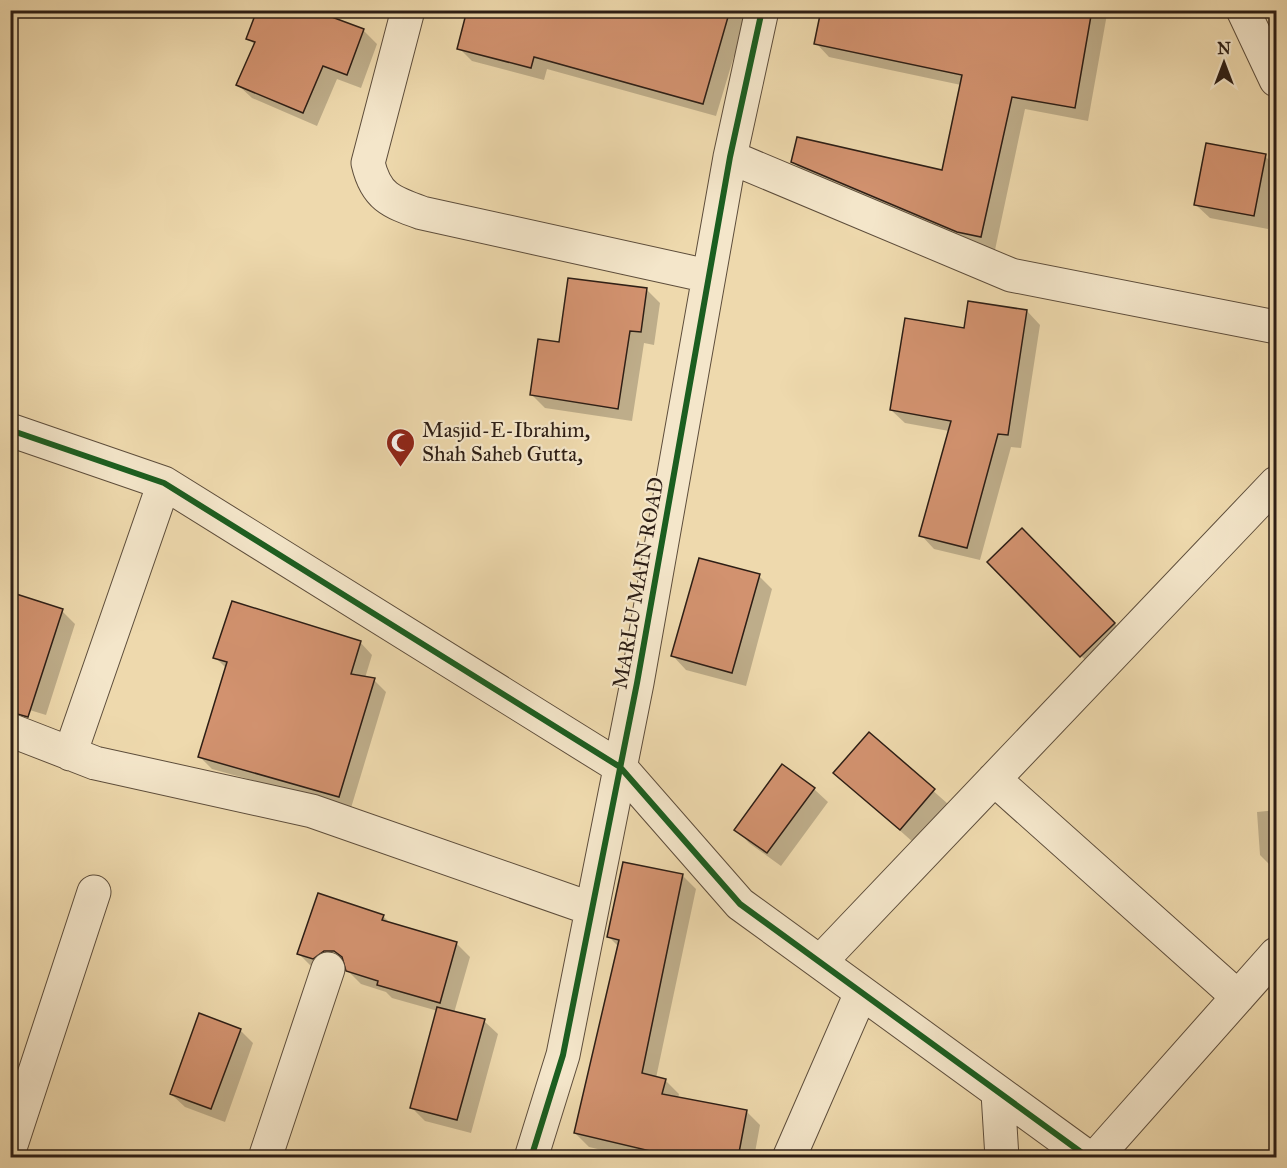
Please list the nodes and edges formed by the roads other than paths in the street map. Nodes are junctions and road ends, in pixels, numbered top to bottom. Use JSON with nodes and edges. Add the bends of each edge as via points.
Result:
{"nodes":[{"id":1,"x":408,"y":10,"type":"edge"},
{"id":2,"x":762,"y":10,"type":"edge"},
{"id":3,"x":1243,"y":10,"type":"edge"},
{"id":4,"x":1276,"y":81,"type":"edge"},
{"id":5,"x":729,"y":157,"type":"junction"},
{"id":6,"x":708,"y":276,"type":"junction"},
{"id":7,"x":1276,"y":327,"type":"edge"},
{"id":8,"x":10,"y":430,"type":"edge"},
{"id":9,"x":164,"y":483,"type":"junction"},
{"id":10,"x":1276,"y":483,"type":"edge"},
{"id":11,"x":10,"y":730,"type":"edge"},
{"id":12,"x":70,"y":754,"type":"junction"},
{"id":13,"x":620,"y":767,"type":"junction"},
{"id":14,"x":994,"y":779,"type":"junction"},
{"id":15,"x":94,"y":892,"type":"dead end"},
{"id":16,"x":592,"y":909,"type":"junction"},
{"id":17,"x":1276,"y":954,"type":"edge"},
{"id":18,"x":820,"y":962,"type":"junction"},
{"id":19,"x":328,"y":969,"type":"dead end"},
{"id":20,"x":861,"y":993,"type":"junction"},
{"id":21,"x":1238,"y":997,"type":"junction"},
{"id":22,"x":998,"y":1093,"type":"junction"},
{"id":23,"x":10,"y":1148,"type":"edge"},
{"id":24,"x":265,"y":1158,"type":"edge"},
{"id":25,"x":531,"y":1158,"type":"edge"},
{"id":26,"x":789,"y":1158,"type":"edge"},
{"id":27,"x":1002,"y":1158,"type":"edge"},
{"id":28,"x":1089,"y":1158,"type":"edge"},
{"id":29,"x":1095,"y":1158,"type":"edge"}],
"edges":[{"from":1,"to":6,"type":"street","via":[[368,163],[372,182],[393,203],[422,213]]},
{"from":2,"to":5,"type":"street","name":"MARLU MAIN ROAD"},
{"from":3,"to":4,"type":"street"},
{"from":5,"to":6,"type":"street","name":"MARLU MAIN ROAD"},
{"from":5,"to":7,"type":"street","via":[[1011,275]]},
{"from":6,"to":13,"type":"street","name":"MARLU MAIN ROAD"},
{"from":8,"to":9,"type":"street"},
{"from":9,"to":12,"type":"street"},
{"from":9,"to":13,"type":"street"},
{"from":10,"to":14,"type":"street"},
{"from":11,"to":12,"type":"street"},
{"from":12,"to":16,"type":"street","via":[[95,764],[312,811]]},
{"from":13,"to":16,"type":"street","name":"MARLU MAIN ROAD"},
{"from":13,"to":18,"type":"street","via":[[740,904]]},
{"from":14,"to":18,"type":"street"},
{"from":14,"to":21,"type":"street"},
{"from":15,"to":23,"type":"street"},
{"from":16,"to":25,"type":"street","name":"MARLU MAIN ROAD","via":[[563,1055]]},
{"from":17,"to":21,"type":"street"},
{"from":18,"to":20,"type":"street"},
{"from":19,"to":24,"type":"street"},
{"from":20,"to":22,"type":"street"},
{"from":20,"to":26,"type":"street"},
{"from":21,"to":29,"type":"street"},
{"from":22,"to":27,"type":"street"},
{"from":22,"to":28,"type":"street"}]}
